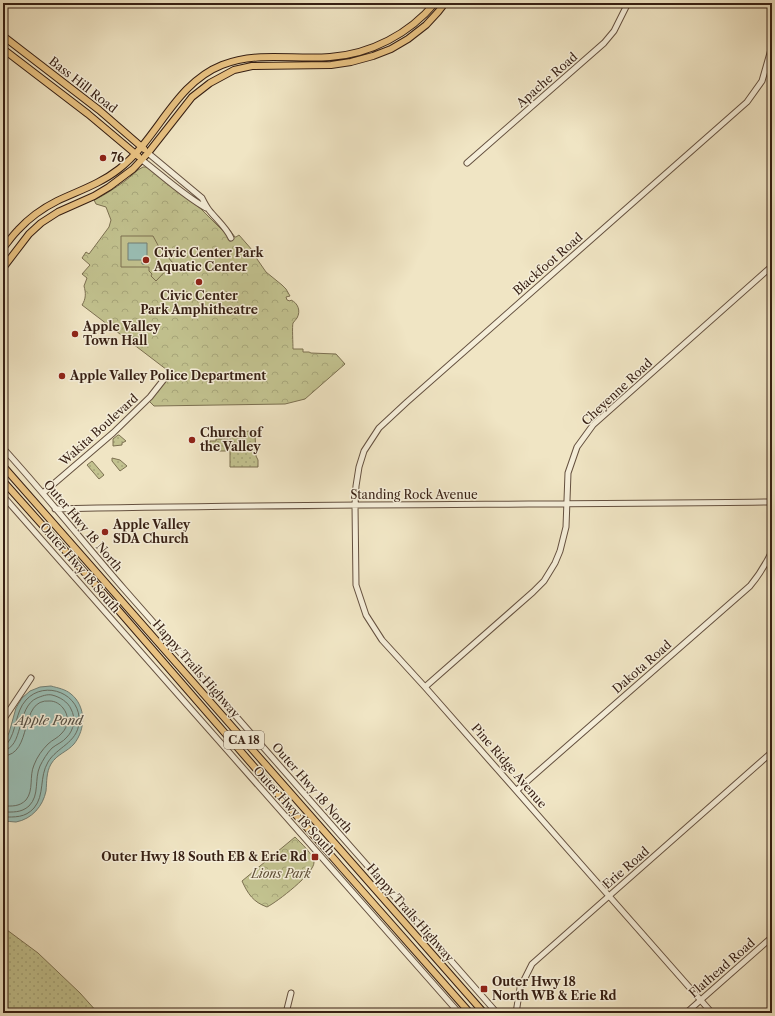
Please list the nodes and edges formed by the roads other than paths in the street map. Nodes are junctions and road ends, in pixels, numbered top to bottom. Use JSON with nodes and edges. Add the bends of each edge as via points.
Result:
{"nodes":[{"id":1,"x":435,"y":3,"type":"edge"},
{"id":2,"x":444,"y":3,"type":"edge"},
{"id":3,"x":628,"y":3,"type":"edge"},
{"id":4,"x":3,"y":36,"type":"edge"},
{"id":5,"x":772,"y":46,"type":"edge"},
{"id":6,"x":3,"y":49,"type":"edge"},
{"id":7,"x":141,"y":147,"type":"junction"},
{"id":8,"x":148,"y":153,"type":"junction"},
{"id":9,"x":135,"y":154,"type":"junction"},
{"id":10,"x":142,"y":160,"type":"junction"},
{"id":11,"x":467,"y":163,"type":"dead end"},
{"id":12,"x":207,"y":208,"type":"junction"},
{"id":13,"x":230,"y":238,"type":"dead end"},
{"id":14,"x":3,"y":248,"type":"edge"},
{"id":15,"x":772,"y":266,"type":"edge"},
{"id":16,"x":3,"y":268,"type":"edge"},
{"id":17,"x":165,"y":378,"type":"dead end"},
{"id":18,"x":3,"y":448,"type":"edge"},
{"id":19,"x":3,"y":466,"type":"edge"},
{"id":20,"x":3,"y":481,"type":"edge"},
{"id":21,"x":43,"y":493,"type":"junction"},
{"id":22,"x":3,"y":496,"type":"edge"},
{"id":23,"x":772,"y":502,"type":"edge"},
{"id":24,"x":567,"y":504,"type":"junction"},
{"id":25,"x":355,"y":505,"type":"junction"},
{"id":26,"x":55,"y":509,"type":"junction"},
{"id":27,"x":772,"y":551,"type":"edge"},
{"id":28,"x":31,"y":678,"type":"dead end"},
{"id":29,"x":426,"y":687,"type":"junction"},
{"id":30,"x":3,"y":720,"type":"edge"},
{"id":31,"x":772,"y":752,"type":"edge"},
{"id":32,"x":517,"y":790,"type":"junction"},
{"id":33,"x":609,"y":896,"type":"junction"},
{"id":34,"x":772,"y":937,"type":"edge"},
{"id":35,"x":291,"y":993,"type":"dead end"},
{"id":36,"x":700,"y":1000,"type":"junction"},
{"id":37,"x":286,"y":1013,"type":"edge"},
{"id":38,"x":459,"y":1013,"type":"edge"},
{"id":39,"x":470,"y":1013,"type":"edge"},
{"id":40,"x":484,"y":1013,"type":"edge"},
{"id":41,"x":497,"y":1013,"type":"edge"},
{"id":42,"x":516,"y":1013,"type":"edge"},
{"id":43,"x":686,"y":1013,"type":"edge"},
{"id":44,"x":712,"y":1013,"type":"edge"}],
"edges":[{"from":1,"to":7,"type":"main road","via":[[405,31],[371,49],[330,57],[263,56],[222,65],[195,82],[180,97]]},
{"from":2,"to":8,"type":"main road","via":[[426,25],[408,39],[373,56],[331,65],[252,66],[229,73],[192,97]]},
{"from":3,"to":11,"type":"street","name":"Apache Road","via":[[604,43]]},
{"from":4,"to":7,"type":"main road","name":"Bass Hill Road","via":[[99,110]]},
{"from":5,"to":25,"type":"street","name":"Blackfoot Road","via":[[762,80],[747,102],[379,428],[364,451],[356,486]]},
{"from":6,"to":9,"type":"main road","name":"Bass Hill Road","via":[[88,114]]},
{"from":7,"to":8,"type":"main road","name":"Bass Hill Road"},
{"from":7,"to":9,"type":"main road"},
{"from":8,"to":10,"type":"main road"},
{"from":8,"to":12,"type":"street","via":[[202,198]]},
{"from":9,"to":10,"type":"main road","name":"Bass Hill Road"},
{"from":9,"to":14,"type":"main road","via":[[118,170],[97,183],[41,210],[18,230]]},
{"from":10,"to":12,"type":"street"},
{"from":10,"to":16,"type":"main road","via":[[109,187],[58,212],[41,224],[29,234]]},
{"from":12,"to":13,"type":"street"},
{"from":15,"to":24,"type":"street","name":"Cheyenne Road","via":[[593,425],[577,447],[568,473]]},
{"from":17,"to":21,"type":"street","name":"Wakita Boulevard","via":[[150,397],[113,433]]},
{"from":18,"to":21,"type":"street","name":"Outer Hwy 18 North"},
{"from":19,"to":40,"type":"main road","name":"Happy Trails Highway","number":"CA 18"},
{"from":20,"to":39,"type":"main road","name":"Happy Trails Highway","number":"CA 18"},
{"from":21,"to":26,"type":"street","name":"Outer Hwy 18 North"},
{"from":22,"to":38,"type":"street","name":"Outer Hwy 18 South"},
{"from":23,"to":24,"type":"street","name":"Standing Rock Avenue"},
{"from":24,"to":25,"type":"street","name":"Standing Rock Avenue"},
{"from":24,"to":29,"type":"street","name":"Cheyenne Road","via":[[563,541],[555,563],[544,581]]},
{"from":25,"to":26,"type":"street","name":"Standing Rock Avenue"},
{"from":25,"to":29,"type":"street","name":"Pine Ridge Avenue","via":[[356,584],[366,615],[382,640]]},
{"from":26,"to":41,"type":"street","name":"Outer Hwy 18 North"},
{"from":27,"to":32,"type":"street","name":"Dakota Road","via":[[766,565],[750,586]]},
{"from":28,"to":30,"type":"street"},
{"from":29,"to":32,"type":"street","name":"Pine Ridge Avenue"},
{"from":31,"to":33,"type":"street","name":"Erie Road"},
{"from":32,"to":33,"type":"street","name":"Pine Ridge Avenue"},
{"from":33,"to":36,"type":"street","name":"Pine Ridge Avenue"},
{"from":33,"to":42,"type":"street","name":"Erie Road","via":[[532,964],[520,988]]},
{"from":34,"to":36,"type":"street","name":"Flathead Road"},
{"from":35,"to":37,"type":"street"},
{"from":36,"to":43,"type":"street","name":"Flathead Road"},
{"from":36,"to":44,"type":"street","name":"Pine Ridge Avenue"}]}
